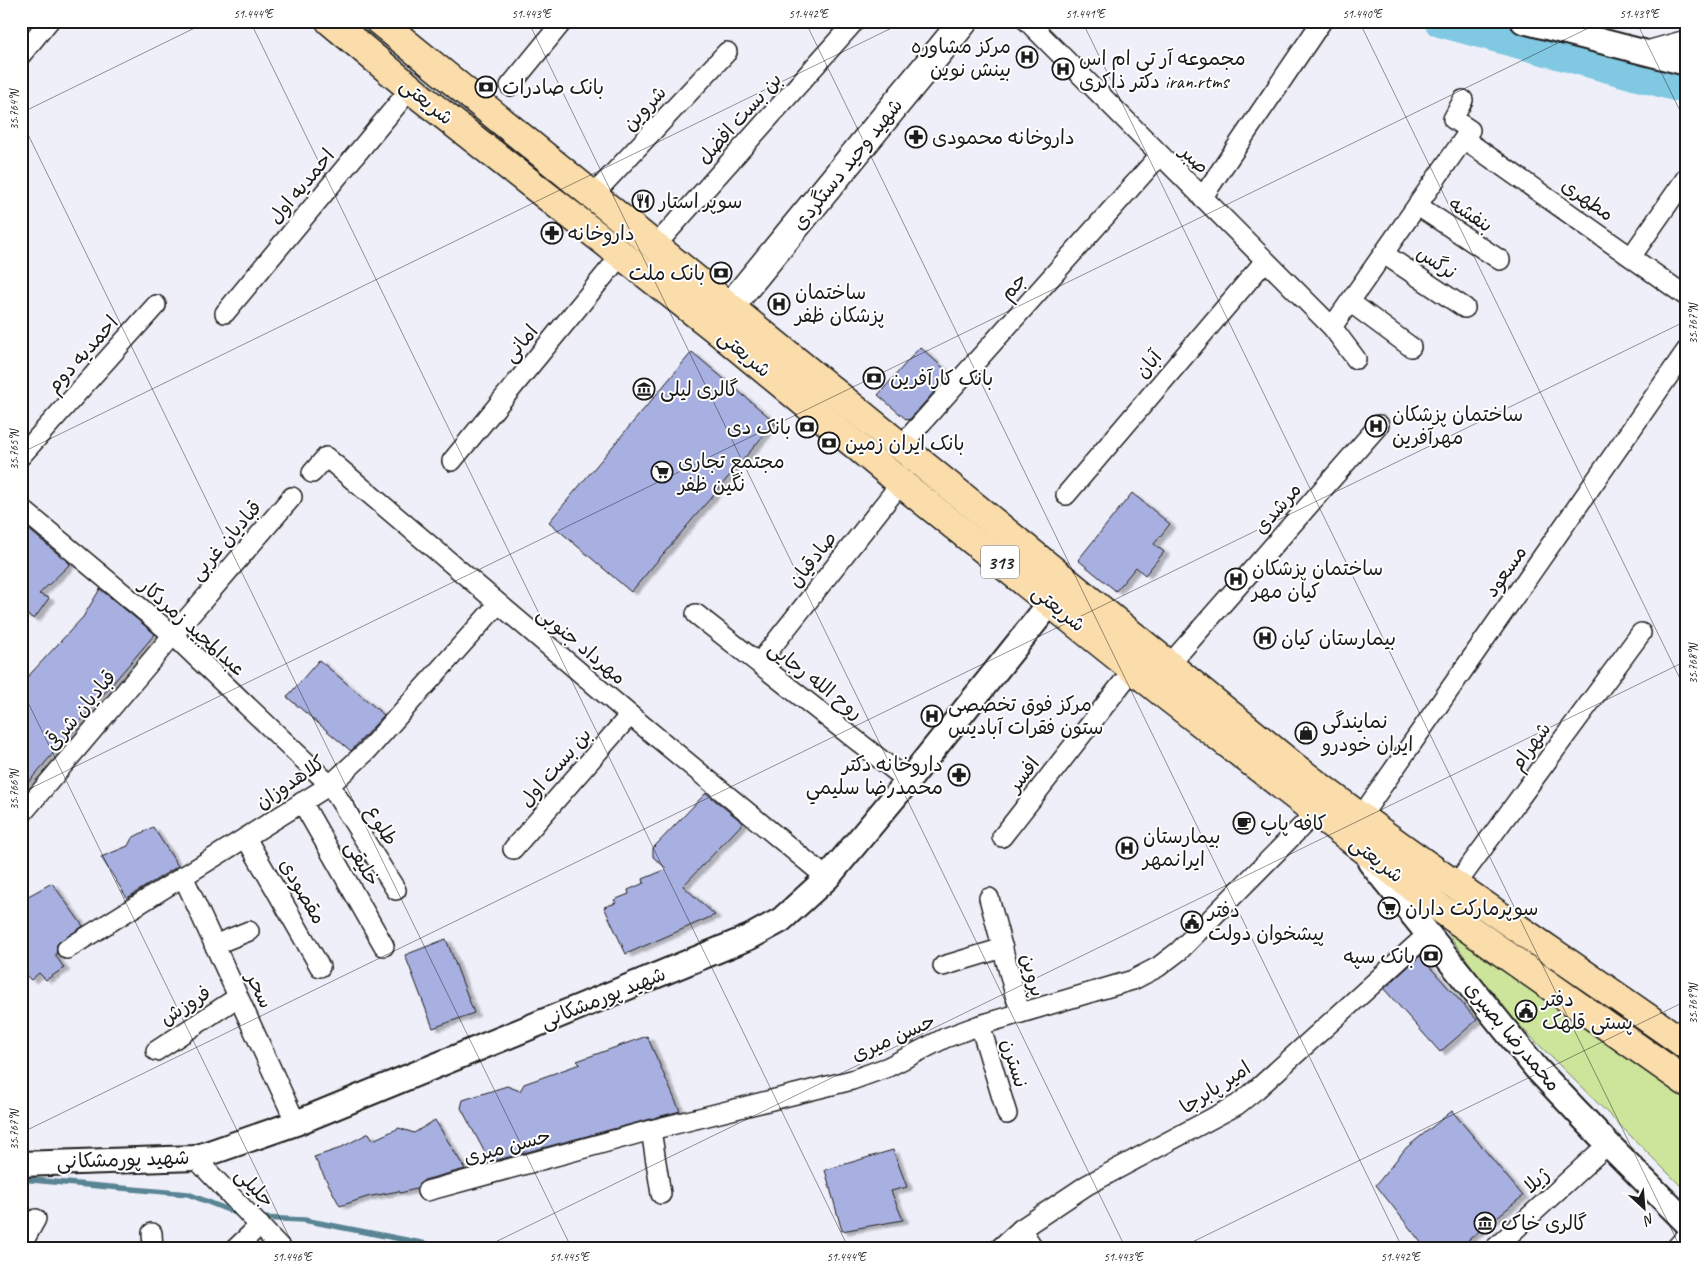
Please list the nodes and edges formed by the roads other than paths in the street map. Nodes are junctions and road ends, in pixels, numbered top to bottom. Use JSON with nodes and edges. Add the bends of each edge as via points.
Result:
{"nodes":[{"id":1,"x":49,"y":21,"type":"edge"},
{"id":2,"x":330,"y":21,"type":"edge"},
{"id":3,"x":379,"y":21,"type":"edge"},
{"id":4,"x":563,"y":21,"type":"edge"},
{"id":5,"x":855,"y":21,"type":"edge"},
{"id":6,"x":964,"y":21,"type":"edge"},
{"id":7,"x":1027,"y":21,"type":"edge"},
{"id":8,"x":1322,"y":21,"type":"edge"},
{"id":9,"x":1523,"y":21,"type":"edge"},
{"id":10,"x":1686,"y":40,"type":"edge"},
{"id":11,"x":727,"y":52,"type":"dead end"},
{"id":12,"x":1643,"y":52,"type":"junction"},
{"id":13,"x":21,"y":54,"type":"edge"},
{"id":14,"x":1686,"y":63,"type":"edge"},
{"id":15,"x":510,"y":86,"type":"dead end"},
{"id":16,"x":411,"y":88,"type":"junction"},
{"id":17,"x":1463,"y":100,"type":"dead end"},
{"id":18,"x":520,"y":135,"type":"junction"},
{"id":19,"x":1464,"y":139,"type":"junction"},
{"id":20,"x":1160,"y":155,"type":"junction"},
{"id":21,"x":499,"y":158,"type":"junction"},
{"id":22,"x":1686,"y":178,"type":"edge"},
{"id":23,"x":593,"y":195,"type":"junction"},
{"id":24,"x":1202,"y":198,"type":"junction"},
{"id":25,"x":1418,"y":206,"type":"junction"},
{"id":26,"x":656,"y":245,"type":"junction"},
{"id":27,"x":622,"y":254,"type":"junction"},
{"id":28,"x":1384,"y":254,"type":"junction"},
{"id":29,"x":1631,"y":256,"type":"junction"},
{"id":30,"x":1500,"y":260,"type":"dead end"},
{"id":31,"x":1265,"y":261,"type":"junction"},
{"id":32,"x":1686,"y":296,"type":"edge"},
{"id":33,"x":1350,"y":302,"type":"junction"},
{"id":34,"x":156,"y":305,"type":"dead end"},
{"id":35,"x":718,"y":308,"type":"junction"},
{"id":36,"x":1465,"y":308,"type":"dead end"},
{"id":37,"x":225,"y":313,"type":"dead end"},
{"id":38,"x":1332,"y":327,"type":"junction"},
{"id":39,"x":1411,"y":346,"type":"dead end"},
{"id":40,"x":1686,"y":351,"type":"edge"},
{"id":41,"x":1356,"y":359,"type":"dead end"},
{"id":42,"x":1379,"y":426,"type":"dead end"},
{"id":43,"x":900,"y":447,"type":"junction"},
{"id":44,"x":21,"y":456,"type":"edge"},
{"id":45,"x":452,"y":461,"type":"dead end"},
{"id":46,"x":312,"y":473,"type":"dead end"},
{"id":47,"x":902,"y":483,"type":"junction"},
{"id":48,"x":1066,"y":495,"type":"dead end"},
{"id":49,"x":292,"y":497,"type":"dead end"},
{"id":50,"x":21,"y":508,"type":"edge"},
{"id":51,"x":1050,"y":602,"type":"junction"},
{"id":52,"x":498,"y":604,"type":"junction"},
{"id":53,"x":696,"y":614,"type":"dead end"},
{"id":54,"x":1641,"y":633,"type":"dead end"},
{"id":55,"x":173,"y":635,"type":"junction"},
{"id":56,"x":759,"y":663,"type":"junction"},
{"id":57,"x":1169,"y":665,"type":"junction"},
{"id":58,"x":1134,"y":668,"type":"junction"},
{"id":59,"x":630,"y":715,"type":"junction"},
{"id":60,"x":908,"y":781,"type":"junction"},
{"id":61,"x":330,"y":785,"type":"junction"},
{"id":62,"x":302,"y":802,"type":"junction"},
{"id":63,"x":1316,"y":812,"type":"junction"},
{"id":64,"x":21,"y":815,"type":"edge"},
{"id":65,"x":1353,"y":831,"type":"junction"},
{"id":66,"x":1002,"y":837,"type":"dead end"},
{"id":67,"x":246,"y":838,"type":"junction"},
{"id":68,"x":513,"y":849,"type":"dead end"},
{"id":69,"x":183,"y":876,"type":"junction"},
{"id":70,"x":827,"y":878,"type":"junction"},
{"id":71,"x":1455,"y":886,"type":"junction"},
{"id":72,"x":396,"y":890,"type":"dead end"},
{"id":73,"x":989,"y":898,"type":"dead end"},
{"id":74,"x":250,"y":931,"type":"dead end"},
{"id":75,"x":1428,"y":934,"type":"junction"},
{"id":76,"x":214,"y":945,"type":"junction"},
{"id":77,"x":384,"y":946,"type":"dead end"},
{"id":78,"x":1002,"y":948,"type":"junction"},
{"id":79,"x":67,"y":949,"type":"dead end"},
{"id":80,"x":943,"y":966,"type":"dead end"},
{"id":81,"x":320,"y":967,"type":"dead end"},
{"id":82,"x":238,"y":997,"type":"junction"},
{"id":83,"x":1020,"y":1013,"type":"junction"},
{"id":84,"x":980,"y":1025,"type":"junction"},
{"id":85,"x":1686,"y":1045,"type":"edge"},
{"id":86,"x":156,"y":1051,"type":"dead end"},
{"id":87,"x":1686,"y":1082,"type":"edge"},
{"id":88,"x":1007,"y":1114,"type":"dead end"},
{"id":89,"x":296,"y":1123,"type":"junction"},
{"id":90,"x":651,"y":1130,"type":"junction"},
{"id":91,"x":1608,"y":1144,"type":"junction"},
{"id":92,"x":195,"y":1158,"type":"junction"},
{"id":93,"x":21,"y":1164,"type":"edge"},
{"id":94,"x":428,"y":1191,"type":"dead end"},
{"id":95,"x":661,"y":1194,"type":"dead end"},
{"id":96,"x":36,"y":1219,"type":"dead end"},
{"id":97,"x":1686,"y":1222,"type":"edge"},
{"id":98,"x":260,"y":1225,"type":"junction"},
{"id":99,"x":1021,"y":1229,"type":"junction"},
{"id":100,"x":1686,"y":1237,"type":"edge"},
{"id":101,"x":21,"y":1246,"type":"edge"},
{"id":102,"x":235,"y":1249,"type":"edge"},
{"id":103,"x":282,"y":1249,"type":"edge"},
{"id":104,"x":999,"y":1249,"type":"edge"},
{"id":105,"x":1034,"y":1249,"type":"edge"},
{"id":106,"x":1494,"y":1249,"type":"edge"},
{"id":107,"x":1675,"y":1249,"type":"edge"}],
"edges":[{"from":1,"to":13,"type":"street"},
{"from":2,"to":16,"type":"main road","name":"شریعتی","number":"313"},
{"from":3,"to":18,"type":"main road","name":"شریعتی","number":"313"},
{"from":4,"to":15,"type":"street"},
{"from":5,"to":26,"type":"street","name":"بن بست افضل"},
{"from":6,"to":35,"type":"main road","name":"شهید وحید دستگردی","via":[[759,270]]},
{"from":7,"to":20,"type":"street","name":"صبر"},
{"from":8,"to":24,"type":"street"},
{"from":9,"to":12,"type":"street"},
{"from":10,"to":12,"type":"street"},
{"from":11,"to":23,"type":"street","name":"شروین"},
{"from":12,"to":14,"type":"street"},
{"from":16,"to":21,"type":"main road","name":"شریعتی","number":"313"},
{"from":16,"to":37,"type":"street","name":"احمدیه اول"},
{"from":17,"to":19,"type":"street","via":[[1453,119],[1470,130]]},
{"from":18,"to":21,"type":"main road"},
{"from":18,"to":23,"type":"main road","name":"شریعتی","number":"313"},
{"from":19,"to":25,"type":"street"},
{"from":19,"to":29,"type":"street","name":"مطهری"},
{"from":20,"to":24,"type":"street","name":"صبر"},
{"from":20,"to":43,"type":"street","name":"جم"},
{"from":21,"to":27,"type":"main road","name":"شریعتی","number":"313"},
{"from":22,"to":29,"type":"street"},
{"from":23,"to":26,"type":"main road","name":"شریعتی","number":"313"},
{"from":24,"to":31,"type":"street","name":"صبر"},
{"from":25,"to":28,"type":"street"},
{"from":25,"to":30,"type":"street","name":"بنفشه"},
{"from":26,"to":35,"type":"main road","name":"شریعتی","number":"313"},
{"from":27,"to":35,"type":"main road","name":"شریعتی","number":"313"},
{"from":27,"to":45,"type":"street","name":"امانی"},
{"from":28,"to":33,"type":"street"},
{"from":28,"to":36,"type":"street","name":"نرگس"},
{"from":29,"to":32,"type":"street","name":"مطهری"},
{"from":31,"to":38,"type":"street","name":"صبر"},
{"from":31,"to":48,"type":"street","name":"آبان"},
{"from":33,"to":38,"type":"street"},
{"from":33,"to":39,"type":"street"},
{"from":34,"to":44,"type":"street","name":"احمدیه دوم"},
{"from":35,"to":43,"type":"main road","name":"شریعتی","number":"313"},
{"from":35,"to":47,"type":"main road","name":"شریعتی","number":"313"},
{"from":38,"to":41,"type":"street","name":"صبر"},
{"from":40,"to":65,"type":"street","name":"مسعود"},
{"from":42,"to":57,"type":"street","name":"مرشدی"},
{"from":43,"to":57,"type":"main road","name":"شریعتی","number":"313"},
{"from":46,"to":52,"type":"street","name":"مهرداد جنوبی","via":[[326,457]]},
{"from":47,"to":51,"type":"main road","name":"شریعتی","number":"313"},
{"from":47,"to":56,"type":"street","name":"صادقیان"},
{"from":49,"to":55,"type":"street","name":"قبادیان غربی"},
{"from":50,"to":55,"type":"street","name":"عبدالمجید زمردکار"},
{"from":51,"to":58,"type":"main road","name":"شریعتی","number":"313"},
{"from":51,"to":60,"type":"street","name":"شهید پورمشکانی"},
{"from":52,"to":59,"type":"street","name":"مهرداد جنوبی"},
{"from":52,"to":61,"type":"street","name":"کلاهدوزان","via":[[367,751]]},
{"from":53,"to":56,"type":"street","name":"روح الله رجایی"},
{"from":54,"to":71,"type":"street","name":"شهرام"},
{"from":55,"to":61,"type":"street","name":"عبدالمجید زمردکار"},
{"from":55,"to":64,"type":"street","name":"قبادیان شرقی"},
{"from":56,"to":60,"type":"street","name":"روح الله رجایی"},
{"from":57,"to":65,"type":"main road","name":"شریعتی","number":"313"},
{"from":58,"to":63,"type":"main road","name":"شریعتی","number":"313"},
{"from":58,"to":66,"type":"street","name":"افسر"},
{"from":59,"to":68,"type":"street","name":"بن بست اول"},
{"from":59,"to":70,"type":"street","name":"مهرداد جنوبی"},
{"from":60,"to":70,"type":"street","name":"شهید پورمشکانی"},
{"from":61,"to":62,"type":"street","name":"کلاهدوزان"},
{"from":61,"to":72,"type":"street","name":"طلوع"},
{"from":62,"to":67,"type":"street","name":"کلاهدوزان"},
{"from":62,"to":77,"type":"street","name":"خلیقی"},
{"from":63,"to":65,"type":"main road","name":"شریعتی","number":"313"},
{"from":63,"to":83,"type":"street","name":"حسن میری","via":[[1179,950],[1158,967],[1133,980]]},
{"from":65,"to":71,"type":"main road","name":"شریعتی","number":"313"},
{"from":65,"to":75,"type":"street","name":"محمدرضا بصیری"},
{"from":65,"to":87,"type":"main road","name":"شریعتی","number":"313","via":[[1441,909]]},
{"from":67,"to":69,"type":"street","name":"کلاهدوزان"},
{"from":67,"to":81,"type":"street","name":"مقصودی"},
{"from":69,"to":76,"type":"street","name":"سحر"},
{"from":69,"to":79,"type":"street","name":"کلاهدوزان"},
{"from":70,"to":89,"type":"street","name":"شهید پورمشکانی","via":[[781,920],[750,937]]},
{"from":71,"to":85,"type":"main road","name":"شریعتی","number":"313"},
{"from":73,"to":78,"type":"street","name":"پروین"},
{"from":74,"to":76,"type":"street"},
{"from":75,"to":91,"type":"street","name":"محمدرضا بصیری","via":[[1536,1068]]},
{"from":75,"to":99,"type":"street","name":"امیر پابرجا","via":[[1237,1105],[1087,1185]]},
{"from":76,"to":82,"type":"street","name":"سحر"},
{"from":78,"to":80,"type":"street","name":"پروین"},
{"from":78,"to":83,"type":"street","name":"پروین"},
{"from":82,"to":86,"type":"street","name":"فروزش"},
{"from":82,"to":89,"type":"street","name":"سحر"},
{"from":83,"to":84,"type":"street","name":"حسن میری"},
{"from":84,"to":88,"type":"street","name":"نسترن"},
{"from":84,"to":90,"type":"street","name":"حسن میری","via":[[852,1080]]},
{"from":89,"to":92,"type":"street","name":"شهید پورمشکانی"},
{"from":90,"to":94,"type":"street","name":"حسن میری"},
{"from":90,"to":95,"type":"street"},
{"from":91,"to":97,"type":"street","name":"محمدرضا بصیری"},
{"from":91,"to":106,"type":"street","name":"ژیلا"},
{"from":92,"to":93,"type":"street","name":"شهید پورمشکانی"},
{"from":92,"to":98,"type":"street","name":"جلیلی"},
{"from":96,"to":101,"type":"street"},
{"from":98,"to":102,"type":"street"},
{"from":98,"to":103,"type":"street","name":"جلیلی"},
{"from":99,"to":104,"type":"street","name":"امیر پابرجا"},
{"from":99,"to":105,"type":"street"},
{"from":100,"to":107,"type":"street"}]}
